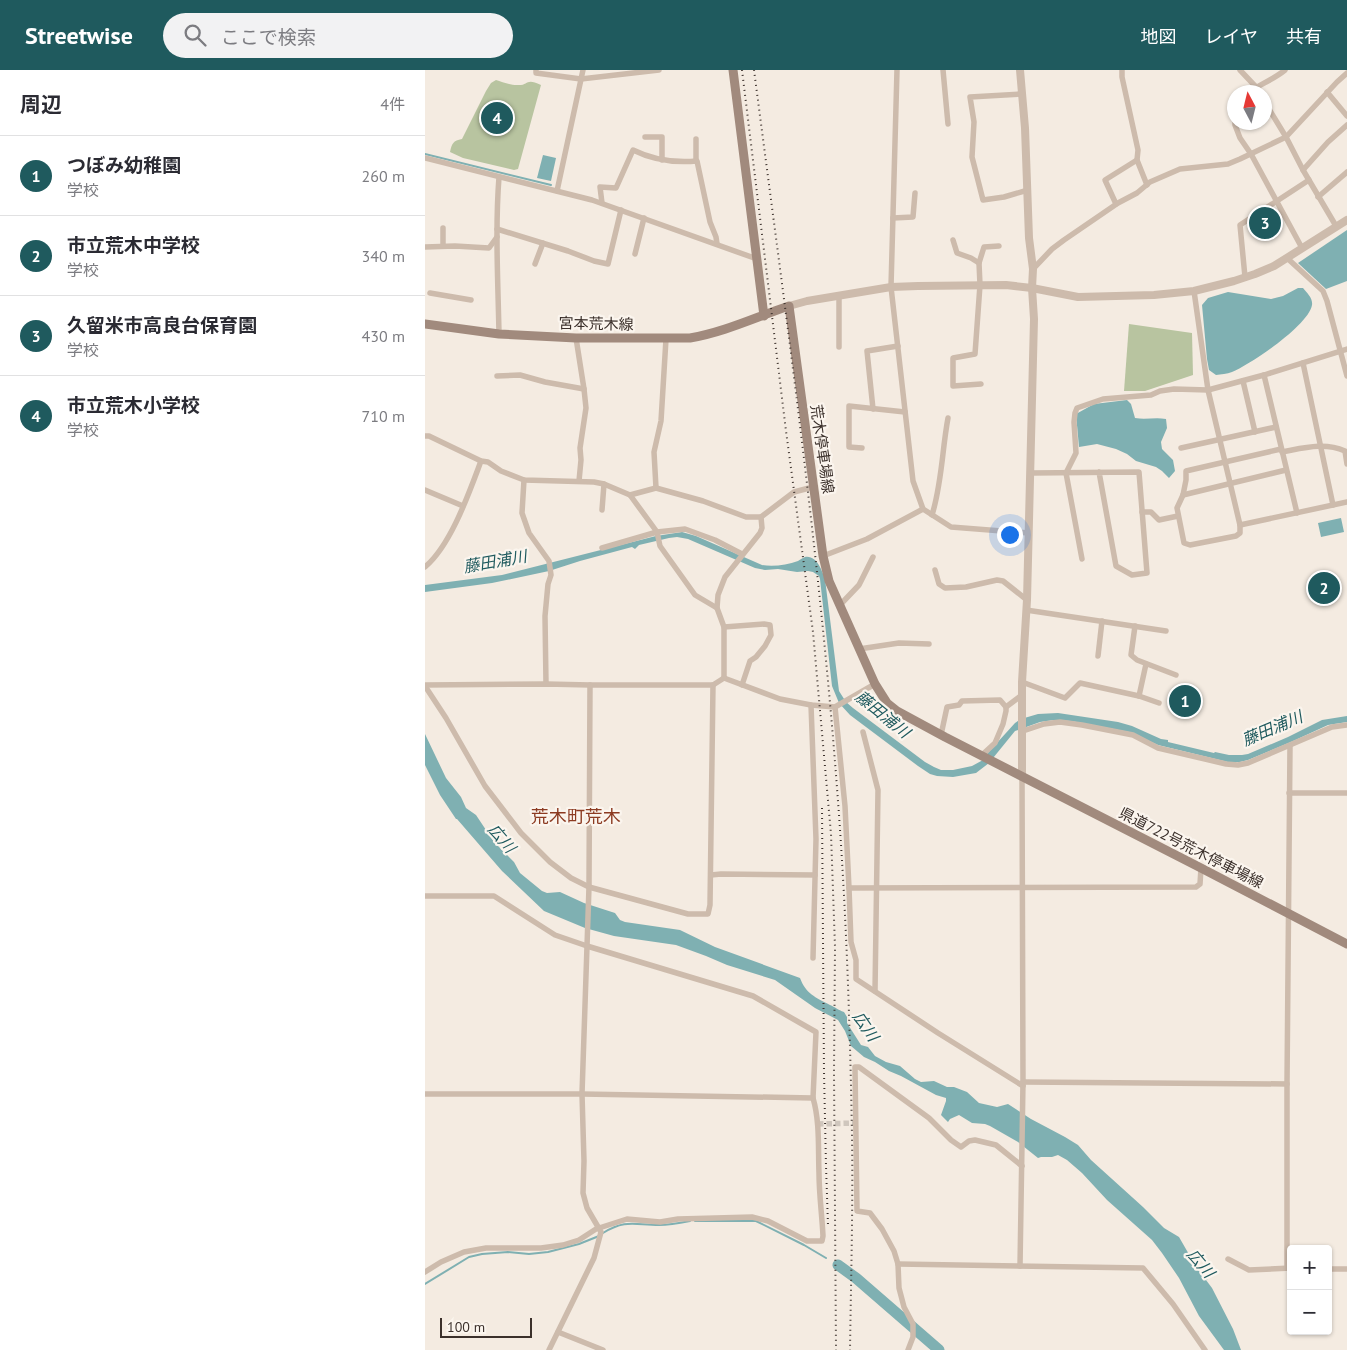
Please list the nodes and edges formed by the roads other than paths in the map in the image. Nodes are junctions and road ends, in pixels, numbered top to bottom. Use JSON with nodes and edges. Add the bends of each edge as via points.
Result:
{"nodes":[{"id":1,"x":537,"y":70,"type":"edge"},
{"id":2,"x":583,"y":70,"type":"edge"},
{"id":3,"x":659,"y":70,"type":"edge"},
{"id":4,"x":733,"y":70,"type":"edge"},
{"id":5,"x":897,"y":70,"type":"edge"},
{"id":6,"x":943,"y":70,"type":"edge"},
{"id":7,"x":1020,"y":70,"type":"edge"},
{"id":8,"x":1122,"y":70,"type":"edge"},
{"id":9,"x":1240,"y":70,"type":"edge"},
{"id":10,"x":1285,"y":70,"type":"edge"},
{"id":11,"x":620,"y":72,"type":"edge"},
{"id":12,"x":1347,"y":73,"type":"edge"},
{"id":13,"x":581,"y":79,"type":"junction"},
{"id":14,"x":1254,"y":85,"type":"edge"},
{"id":15,"x":1265,"y":85,"type":"edge"},
{"id":16,"x":1327,"y":92,"type":"junction"},
{"id":17,"x":1022,"y":94,"type":"junction"},
{"id":18,"x":1272,"y":113,"type":"edge"},
{"id":19,"x":1347,"y":116,"type":"edge"},
{"id":20,"x":948,"y":124,"type":"dead end"},
{"id":21,"x":1347,"y":125,"type":"edge"},
{"id":22,"x":1237,"y":130,"type":"edge"},
{"id":23,"x":645,"y":137,"type":"dead end"},
{"id":24,"x":1286,"y":137,"type":"junction"},
{"id":25,"x":696,"y":139,"type":"dead end"},
{"id":26,"x":1251,"y":154,"type":"junction"},
{"id":27,"x":425,"y":158,"type":"edge"},
{"id":28,"x":662,"y":160,"type":"junction"},
{"id":29,"x":1137,"y":160,"type":"junction"},
{"id":30,"x":696,"y":161,"type":"junction"},
{"id":31,"x":1303,"y":170,"type":"junction"},
{"id":32,"x":1347,"y":172,"type":"edge"},
{"id":33,"x":499,"y":177,"type":"junction"},
{"id":34,"x":1309,"y":180,"type":"junction"},
{"id":35,"x":1147,"y":185,"type":"junction"},
{"id":36,"x":1028,"y":190,"type":"junction"},
{"id":37,"x":557,"y":191,"type":"junction"},
{"id":38,"x":915,"y":194,"type":"dead end"},
{"id":39,"x":1319,"y":197,"type":"junction"},
{"id":40,"x":1277,"y":201,"type":"junction"},
{"id":41,"x":602,"y":203,"type":"junction"},
{"id":42,"x":1116,"y":204,"type":"junction"},
{"id":43,"x":621,"y":210,"type":"junction"},
{"id":44,"x":644,"y":218,"type":"junction"},
{"id":45,"x":893,"y":218,"type":"junction"},
{"id":46,"x":1347,"y":220,"type":"edge"},
{"id":47,"x":1336,"y":226,"type":"junction"},
{"id":48,"x":443,"y":228,"type":"dead end"},
{"id":49,"x":497,"y":229,"type":"junction"},
{"id":50,"x":497,"y":236,"type":"junction"},
{"id":51,"x":953,"y":240,"type":"dead end"},
{"id":52,"x":543,"y":243,"type":"junction"},
{"id":53,"x":717,"y":244,"type":"junction"},
{"id":54,"x":443,"y":246,"type":"junction"},
{"id":55,"x":999,"y":246,"type":"dead end"},
{"id":56,"x":425,"y":247,"type":"edge"},
{"id":57,"x":1302,"y":248,"type":"junction"},
{"id":58,"x":635,"y":254,"type":"dead end"},
{"id":59,"x":757,"y":258,"type":"junction"},
{"id":60,"x":1287,"y":258,"type":"junction"},
{"id":61,"x":535,"y":264,"type":"dead end"},
{"id":62,"x":979,"y":264,"type":"junction"},
{"id":63,"x":1033,"y":269,"type":"junction"},
{"id":64,"x":1245,"y":277,"type":"junction"},
{"id":65,"x":980,"y":286,"type":"junction"},
{"id":66,"x":891,"y":287,"type":"junction"},
{"id":67,"x":1032,"y":288,"type":"junction"},
{"id":68,"x":1194,"y":291,"type":"junction"},
{"id":69,"x":430,"y":293,"type":"dead end"},
{"id":70,"x":839,"y":296,"type":"junction"},
{"id":71,"x":471,"y":300,"type":"dead end"},
{"id":72,"x":789,"y":306,"type":"junction"},
{"id":73,"x":764,"y":316,"type":"junction"},
{"id":74,"x":425,"y":324,"type":"edge"},
{"id":75,"x":499,"y":334,"type":"junction"},
{"id":76,"x":576,"y":338,"type":"junction"},
{"id":77,"x":666,"y":339,"type":"junction"},
{"id":78,"x":898,"y":346,"type":"junction"},
{"id":79,"x":839,"y":348,"type":"dead end"},
{"id":80,"x":1347,"y":349,"type":"edge"},
{"id":81,"x":1340,"y":352,"type":"junction"},
{"id":82,"x":1303,"y":362,"type":"junction"},
{"id":83,"x":497,"y":376,"type":"dead end"},
{"id":84,"x":1264,"y":376,"type":"junction"},
{"id":85,"x":1347,"y":376,"type":"edge"},
{"id":86,"x":1243,"y":381,"type":"junction"},
{"id":87,"x":981,"y":384,"type":"dead end"},
{"id":88,"x":584,"y":388,"type":"junction"},
{"id":89,"x":1208,"y":390,"type":"junction"},
{"id":90,"x":873,"y":409,"type":"junction"},
{"id":91,"x":905,"y":412,"type":"junction"},
{"id":92,"x":948,"y":418,"type":"dead end"},
{"id":93,"x":1276,"y":427,"type":"junction"},
{"id":94,"x":1255,"y":432,"type":"junction"},
{"id":95,"x":425,"y":436,"type":"edge"},
{"id":96,"x":1219,"y":440,"type":"junction"},
{"id":97,"x":1320,"y":445,"type":"junction"},
{"id":98,"x":862,"y":448,"type":"dead end"},
{"id":99,"x":1181,"y":448,"type":"dead end"},
{"id":100,"x":1282,"y":450,"type":"junction"},
{"id":101,"x":481,"y":461,"type":"junction"},
{"id":102,"x":1225,"y":462,"type":"junction"},
{"id":103,"x":1347,"y":464,"type":"edge"},
{"id":104,"x":1287,"y":470,"type":"junction"},
{"id":105,"x":1099,"y":472,"type":"junction"},
{"id":106,"x":1031,"y":473,"type":"junction"},
{"id":107,"x":1066,"y":473,"type":"junction"},
{"id":108,"x":524,"y":480,"type":"junction"},
{"id":109,"x":579,"y":481,"type":"junction"},
{"id":110,"x":604,"y":484,"type":"junction"},
{"id":111,"x":1229,"y":484,"type":"junction"},
{"id":112,"x":813,"y":487,"type":"junction"},
{"id":113,"x":656,"y":488,"type":"junction"},
{"id":114,"x":425,"y":490,"type":"edge"},
{"id":115,"x":1183,"y":494,"type":"junction"},
{"id":116,"x":630,"y":495,"type":"junction"},
{"id":117,"x":1347,"y":502,"type":"edge"},
{"id":118,"x":1333,"y":505,"type":"junction"},
{"id":119,"x":463,"y":506,"type":"junction"},
{"id":120,"x":923,"y":509,"type":"junction"},
{"id":121,"x":602,"y":510,"type":"dead end"},
{"id":122,"x":1142,"y":512,"type":"junction"},
{"id":123,"x":1297,"y":513,"type":"junction"},
{"id":124,"x":932,"y":515,"type":"junction"},
{"id":125,"x":1178,"y":516,"type":"junction"},
{"id":126,"x":761,"y":517,"type":"junction"},
{"id":127,"x":1240,"y":525,"type":"junction"},
{"id":128,"x":657,"y":532,"type":"junction"},
{"id":129,"x":1029,"y":533,"type":"junction"},
{"id":130,"x":601,"y":548,"type":"dead end"},
{"id":131,"x":743,"y":554,"type":"junction"},
{"id":132,"x":823,"y":556,"type":"junction"},
{"id":133,"x":873,"y":557,"type":"dead end"},
{"id":134,"x":1082,"y":559,"type":"dead end"},
{"id":135,"x":425,"y":567,"type":"edge"},
{"id":136,"x":935,"y":570,"type":"dead end"},
{"id":137,"x":1027,"y":600,"type":"junction"},
{"id":138,"x":840,"y":604,"type":"junction"},
{"id":139,"x":717,"y":608,"type":"junction"},
{"id":140,"x":1026,"y":610,"type":"junction"},
{"id":141,"x":1102,"y":621,"type":"junction"},
{"id":142,"x":1135,"y":626,"type":"junction"},
{"id":143,"x":724,"y":627,"type":"junction"},
{"id":144,"x":1166,"y":631,"type":"dead end"},
{"id":145,"x":929,"y":644,"type":"dead end"},
{"id":146,"x":859,"y":649,"type":"junction"},
{"id":147,"x":1098,"y":656,"type":"dead end"},
{"id":148,"x":1146,"y":664,"type":"junction"},
{"id":149,"x":1175,"y":675,"type":"dead end"},
{"id":150,"x":724,"y":678,"type":"junction"},
{"id":151,"x":1022,"y":682,"type":"junction"},
{"id":152,"x":546,"y":684,"type":"junction"},
{"id":153,"x":713,"y":684,"type":"junction"},
{"id":154,"x":875,"y":684,"type":"junction"},
{"id":155,"x":590,"y":685,"type":"junction"},
{"id":156,"x":742,"y":685,"type":"junction"},
{"id":157,"x":425,"y":686,"type":"edge"},
{"id":158,"x":1023,"y":695,"type":"junction"},
{"id":159,"x":1139,"y":696,"type":"junction"},
{"id":160,"x":1159,"y":703,"type":"dead end"},
{"id":161,"x":811,"y":705,"type":"junction"},
{"id":162,"x":835,"y":707,"type":"junction"},
{"id":163,"x":1006,"y":707,"type":"junction"},
{"id":164,"x":1347,"y":725,"type":"edge"},
{"id":165,"x":1023,"y":731,"type":"junction"},
{"id":166,"x":863,"y":732,"type":"dead end"},
{"id":167,"x":941,"y":735,"type":"junction"},
{"id":168,"x":1290,"y":746,"type":"junction"},
{"id":169,"x":982,"y":755,"type":"junction"},
{"id":170,"x":1022,"y":776,"type":"junction"},
{"id":171,"x":1289,"y":793,"type":"junction"},
{"id":172,"x":1347,"y":793,"type":"edge"},
{"id":173,"x":1201,"y":868,"type":"junction"},
{"id":174,"x":711,"y":875,"type":"junction"},
{"id":175,"x":815,"y":875,"type":"junction"},
{"id":176,"x":849,"y":888,"type":"junction"},
{"id":177,"x":876,"y":888,"type":"junction"},
{"id":178,"x":1022,"y":888,"type":"junction"},
{"id":179,"x":589,"y":890,"type":"junction"},
{"id":180,"x":425,"y":896,"type":"edge"},
{"id":181,"x":1288,"y":914,"type":"junction"},
{"id":182,"x":1347,"y":944,"type":"edge"},
{"id":183,"x":587,"y":946,"type":"junction"},
{"id":184,"x":813,"y":958,"type":"dead end"},
{"id":185,"x":875,"y":991,"type":"junction"},
{"id":186,"x":1287,"y":1084,"type":"junction"},
{"id":187,"x":1023,"y":1085,"type":"junction"},
{"id":188,"x":425,"y":1094,"type":"edge"},
{"id":189,"x":582,"y":1094,"type":"junction"},
{"id":190,"x":813,"y":1098,"type":"junction"},
{"id":191,"x":1022,"y":1166,"type":"junction"},
{"id":192,"x":599,"y":1228,"type":"junction"},
{"id":193,"x":1289,"y":1245,"type":"edge"},
{"id":194,"x":1228,"y":1259,"type":"dead end"},
{"id":195,"x":898,"y":1264,"type":"junction"},
{"id":196,"x":1020,"y":1266,"type":"junction"},
{"id":197,"x":1287,"y":1268,"type":"edge"},
{"id":198,"x":1332,"y":1269,"type":"edge"},
{"id":199,"x":1347,"y":1269,"type":"edge"},
{"id":200,"x":425,"y":1272,"type":"edge"},
{"id":201,"x":559,"y":1332,"type":"junction"},
{"id":202,"x":549,"y":1350,"type":"edge"},
{"id":203,"x":603,"y":1350,"type":"edge"},
{"id":204,"x":908,"y":1350,"type":"edge"},
{"id":205,"x":1205,"y":1350,"type":"edge"}],
"edges":[{"from":1,"to":13,"type":"street","via":[[536,73]]},
{"from":2,"to":13,"type":"street"},
{"from":3,"to":11,"type":"street"},
{"from":4,"to":59,"type":"main road"},
{"from":5,"to":45,"type":"street"},
{"from":6,"to":20,"type":"street"},
{"from":7,"to":17,"type":"street"},
{"from":8,"to":29,"type":"street","via":[[1138,150]]},
{"from":9,"to":14,"type":"street"},
{"from":10,"to":15,"type":"street"},
{"from":11,"to":13,"type":"street"},
{"from":12,"to":16,"type":"street"},
{"from":13,"to":37,"type":"street"},
{"from":16,"to":19,"type":"street"},
{"from":16,"to":24,"type":"street"},
{"from":17,"to":36,"type":"street"},
{"from":17,"to":36,"type":"street","via":[[970,97],[974,122],[972,157],[983,200]]},
{"from":18,"to":24,"type":"street"},
{"from":21,"to":31,"type":"street"},
{"from":22,"to":26,"type":"street"},
{"from":23,"to":28,"type":"street","via":[[662,137]]},
{"from":24,"to":26,"type":"street"},
{"from":24,"to":31,"type":"street"},
{"from":25,"to":30,"type":"street"},
{"from":26,"to":35,"type":"street","via":[[1228,164],[1180,169]]},
{"from":26,"to":40,"type":"street"},
{"from":27,"to":33,"type":"street"},
{"from":28,"to":30,"type":"street"},
{"from":28,"to":41,"type":"street","via":[[633,150],[616,188],[600,186]]},
{"from":29,"to":35,"type":"street"},
{"from":29,"to":42,"type":"street","via":[[1105,180]]},
{"from":30,"to":53,"type":"street"},
{"from":31,"to":34,"type":"street"},
{"from":32,"to":39,"type":"street"},
{"from":33,"to":37,"type":"street"},
{"from":33,"to":49,"type":"street"},
{"from":34,"to":39,"type":"street"},
{"from":34,"to":40,"type":"street"},
{"from":35,"to":42,"type":"street"},
{"from":36,"to":63,"type":"street"},
{"from":37,"to":41,"type":"street"},
{"from":38,"to":45,"type":"street","via":[[913,217]]},
{"from":39,"to":47,"type":"street"},
{"from":40,"to":57,"type":"street"},
{"from":40,"to":64,"type":"street","via":[[1240,225]]},
{"from":41,"to":43,"type":"street"},
{"from":42,"to":63,"type":"street","via":[[1052,249]]},
{"from":43,"to":44,"type":"street"},
{"from":43,"to":52,"type":"street","via":[[608,264]]},
{"from":44,"to":53,"type":"street"},
{"from":44,"to":58,"type":"street"},
{"from":45,"to":66,"type":"street"},
{"from":46,"to":47,"type":"street"},
{"from":47,"to":57,"type":"street"},
{"from":48,"to":54,"type":"street"},
{"from":49,"to":50,"type":"street"},
{"from":49,"to":52,"type":"street"},
{"from":50,"to":54,"type":"street","via":[[489,248]]},
{"from":50,"to":75,"type":"street"},
{"from":51,"to":62,"type":"street","via":[[957,253]]},
{"from":52,"to":61,"type":"street"},
{"from":53,"to":59,"type":"street"},
{"from":54,"to":56,"type":"street"},
{"from":55,"to":62,"type":"street","via":[[984,247]]},
{"from":57,"to":60,"type":"street"},
{"from":59,"to":73,"type":"main road"},
{"from":60,"to":64,"type":"street"},
{"from":60,"to":81,"type":"street","via":[[1323,292]]},
{"from":62,"to":65,"type":"street"},
{"from":63,"to":67,"type":"street"},
{"from":64,"to":68,"type":"street"},
{"from":65,"to":66,"type":"street"},
{"from":65,"to":67,"type":"street"},
{"from":65,"to":87,"type":"street","via":[[975,354],[953,358],[953,386]]},
{"from":66,"to":70,"type":"street"},
{"from":66,"to":78,"type":"street"},
{"from":67,"to":68,"type":"street","via":[[1078,297]]},
{"from":67,"to":106,"type":"street"},
{"from":68,"to":89,"type":"street"},
{"from":69,"to":71,"type":"street"},
{"from":70,"to":72,"type":"street"},
{"from":70,"to":79,"type":"street"},
{"from":72,"to":73,"type":"main road"},
{"from":72,"to":112,"type":"main road","name":"荒木停車場線"},
{"from":73,"to":77,"type":"main road","name":"宮本荒木線","via":[[706,335]]},
{"from":74,"to":75,"type":"main road","name":"宮本荒木線"},
{"from":75,"to":76,"type":"main road","name":"宮本荒木線"},
{"from":76,"to":77,"type":"main road","name":"宮本荒木線"},
{"from":76,"to":88,"type":"street"},
{"from":77,"to":113,"type":"street","via":[[661,421],[655,452]]},
{"from":78,"to":90,"type":"street","via":[[867,350]]},
{"from":78,"to":91,"type":"street"},
{"from":80,"to":81,"type":"street"},
{"from":81,"to":82,"type":"street"},
{"from":81,"to":85,"type":"street"},
{"from":82,"to":84,"type":"street"},
{"from":82,"to":97,"type":"street"},
{"from":83,"to":88,"type":"street","via":[[520,375]]},
{"from":84,"to":86,"type":"street"},
{"from":84,"to":93,"type":"street"},
{"from":86,"to":89,"type":"street"},
{"from":86,"to":94,"type":"street"},
{"from":88,"to":109,"type":"street","via":[[586,408]]},
{"from":89,"to":96,"type":"street"},
{"from":89,"to":107,"type":"street","via":[[1174,389],[1151,395],[1103,399],[1077,408],[1074,422],[1076,454]]},
{"from":90,"to":91,"type":"street"},
{"from":90,"to":98,"type":"street","via":[[849,406],[849,448]]},
{"from":91,"to":120,"type":"street","via":[[913,481]]},
{"from":92,"to":124,"type":"street","via":[[938,497]]},
{"from":93,"to":94,"type":"street"},
{"from":93,"to":100,"type":"street"},
{"from":94,"to":96,"type":"street"},
{"from":95,"to":101,"type":"street"},
{"from":96,"to":99,"type":"street"},
{"from":96,"to":102,"type":"street"},
{"from":97,"to":100,"type":"street"},
{"from":97,"to":103,"type":"street","via":[[1345,452]]},
{"from":97,"to":118,"type":"street"},
{"from":100,"to":102,"type":"street"},
{"from":100,"to":104,"type":"street"},
{"from":101,"to":108,"type":"street"},
{"from":101,"to":119,"type":"street"},
{"from":102,"to":111,"type":"street"},
{"from":102,"to":115,"type":"street","via":[[1186,472]]},
{"from":104,"to":111,"type":"street"},
{"from":104,"to":123,"type":"street"},
{"from":105,"to":107,"type":"street"},
{"from":105,"to":122,"type":"street","via":[[1139,472]]},
{"from":105,"to":122,"type":"street","via":[[1116,566],[1131,575],[1147,573]]},
{"from":106,"to":107,"type":"street"},
{"from":106,"to":129,"type":"street"},
{"from":107,"to":134,"type":"street"},
{"from":108,"to":109,"type":"street"},
{"from":108,"to":152,"type":"street","via":[[522,514],[529,533],[549,561],[551,575],[545,616]]},
{"from":109,"to":110,"type":"street"},
{"from":110,"to":116,"type":"street"},
{"from":110,"to":121,"type":"street"},
{"from":111,"to":115,"type":"street"},
{"from":111,"to":127,"type":"street"},
{"from":112,"to":126,"type":"street","via":[[794,492]]},
{"from":112,"to":132,"type":"main road","name":"荒木停車場線"},
{"from":113,"to":116,"type":"street"},
{"from":113,"to":126,"type":"street","via":[[746,517]]},
{"from":114,"to":119,"type":"street"},
{"from":115,"to":125,"type":"street","via":[[1177,508]]},
{"from":116,"to":128,"type":"street"},
{"from":117,"to":118,"type":"street"},
{"from":118,"to":123,"type":"street"},
{"from":119,"to":135,"type":"street","via":[[440,551]]},
{"from":120,"to":124,"type":"street"},
{"from":120,"to":132,"type":"street","via":[[867,539]]},
{"from":122,"to":125,"type":"street","via":[[1151,512],[1159,520]]},
{"from":123,"to":127,"type":"street"},
{"from":124,"to":129,"type":"street","via":[[951,527]]},
{"from":125,"to":127,"type":"street","via":[[1184,544],[1189,545],[1236,536],[1240,533]]},
{"from":126,"to":131,"type":"street","via":[[760,533]]},
{"from":128,"to":130,"type":"street"},
{"from":128,"to":131,"type":"street","via":[[685,530]]},
{"from":128,"to":139,"type":"street","via":[[660,546],[695,595]]},
{"from":129,"to":137,"type":"street"},
{"from":131,"to":139,"type":"street","via":[[725,576]]},
{"from":132,"to":138,"type":"main road","name":"荒木停車場線","via":[[829,581]]},
{"from":133,"to":138,"type":"street","via":[[859,585]]},
{"from":136,"to":137,"type":"street","via":[[939,584],[945,588],[997,580]]},
{"from":137,"to":140,"type":"street"},
{"from":138,"to":146,"type":"main road","name":"荒木停車場線"},
{"from":139,"to":143,"type":"street"},
{"from":140,"to":141,"type":"street"},
{"from":140,"to":151,"type":"street"},
{"from":141,"to":142,"type":"street"},
{"from":141,"to":147,"type":"street"},
{"from":142,"to":144,"type":"street"},
{"from":142,"to":148,"type":"street","via":[[1131,655]]},
{"from":143,"to":150,"type":"street"},
{"from":143,"to":156,"type":"street","via":[[770,625],[771,635],[750,661]]},
{"from":145,"to":146,"type":"street","via":[[899,643]]},
{"from":146,"to":154,"type":"main road","name":"荒木停車場線"},
{"from":148,"to":149,"type":"street"},
{"from":148,"to":159,"type":"street"},
{"from":150,"to":153,"type":"street"},
{"from":150,"to":156,"type":"street"},
{"from":151,"to":158,"type":"street"},
{"from":151,"to":159,"type":"street","via":[[1065,698],[1080,683]]},
{"from":152,"to":155,"type":"street"},
{"from":152,"to":157,"type":"street"},
{"from":153,"to":155,"type":"street"},
{"from":153,"to":174,"type":"street"},
{"from":154,"to":162,"type":"street"},
{"from":154,"to":167,"type":"main road","name":"荒木停車場線","via":[[887,703]]},
{"from":155,"to":179,"type":"street"},
{"from":156,"to":161,"type":"street","via":[[780,699]]},
{"from":157,"to":179,"type":"street","via":[[485,786],[521,833],[550,862]]},
{"from":158,"to":163,"type":"street"},
{"from":158,"to":165,"type":"street"},
{"from":159,"to":160,"type":"street"},
{"from":161,"to":162,"type":"street"},
{"from":161,"to":175,"type":"street"},
{"from":162,"to":176,"type":"street"},
{"from":163,"to":167,"type":"street","via":[[1000,700],[962,700],[959,705],[947,707]]},
{"from":163,"to":169,"type":"street","via":[[995,743]]},
{"from":164,"to":168,"type":"street","via":[[1332,727]]},
{"from":165,"to":168,"type":"street","via":[[1044,724],[1082,724],[1133,735],[1158,748],[1233,764],[1248,763]]},
{"from":165,"to":170,"type":"street"},
{"from":166,"to":177,"type":"street","via":[[878,790]]},
{"from":167,"to":169,"type":"main road","name":"荒木停車場線"},
{"from":168,"to":171,"type":"street"},
{"from":169,"to":170,"type":"main road","name":"荒木停車場線"},
{"from":170,"to":173,"type":"main road","name":"県道722号荒木停車場線"},
{"from":170,"to":178,"type":"street"},
{"from":171,"to":172,"type":"street"},
{"from":171,"to":181,"type":"street"},
{"from":173,"to":178,"type":"street","via":[[1200,884],[1196,887]]},
{"from":173,"to":181,"type":"main road","name":"県道722号荒木停車場線"},
{"from":174,"to":175,"type":"street"},
{"from":174,"to":179,"type":"street","via":[[708,914],[688,914]]},
{"from":175,"to":184,"type":"street"},
{"from":176,"to":177,"type":"street"},
{"from":176,"to":185,"type":"street","via":[[856,979]]},
{"from":177,"to":178,"type":"street"},
{"from":177,"to":185,"type":"street"},
{"from":178,"to":187,"type":"street"},
{"from":179,"to":183,"type":"street"},
{"from":180,"to":183,"type":"street","via":[[494,896],[555,934]]},
{"from":181,"to":182,"type":"main road","name":"県道722号荒木停車場線"},
{"from":181,"to":186,"type":"street"},
{"from":183,"to":189,"type":"street"},
{"from":183,"to":190,"type":"street","via":[[753,996],[816,1032]]},
{"from":185,"to":187,"type":"street"},
{"from":186,"to":187,"type":"street"},
{"from":186,"to":193,"type":"street"},
{"from":187,"to":191,"type":"street"},
{"from":188,"to":189,"type":"street"},
{"from":189,"to":190,"type":"street"},
{"from":189,"to":192,"type":"street","via":[[583,1193],[587,1208]]},
{"from":190,"to":192,"type":"street","via":[[818,1124],[822,1241],[807,1241],[768,1221],[752,1217],[660,1222],[627,1219]]},
{"from":191,"to":195,"type":"street","via":[[996,1146],[975,1140],[961,1147],[929,1118],[855,1068],[857,1211],[870,1213],[882,1229]]},
{"from":191,"to":196,"type":"street"},
{"from":192,"to":200,"type":"street","via":[[563,1245],[463,1252]]},
{"from":192,"to":201,"type":"street","via":[[601,1232],[594,1258]]},
{"from":194,"to":197,"type":"street","via":[[1249,1270]]},
{"from":195,"to":196,"type":"street"},
{"from":195,"to":204,"type":"street","via":[[899,1288],[913,1324]]},
{"from":196,"to":205,"type":"street","via":[[1143,1268]]},
{"from":198,"to":199,"type":"street"},
{"from":201,"to":202,"type":"street"},
{"from":201,"to":203,"type":"street"}]}
